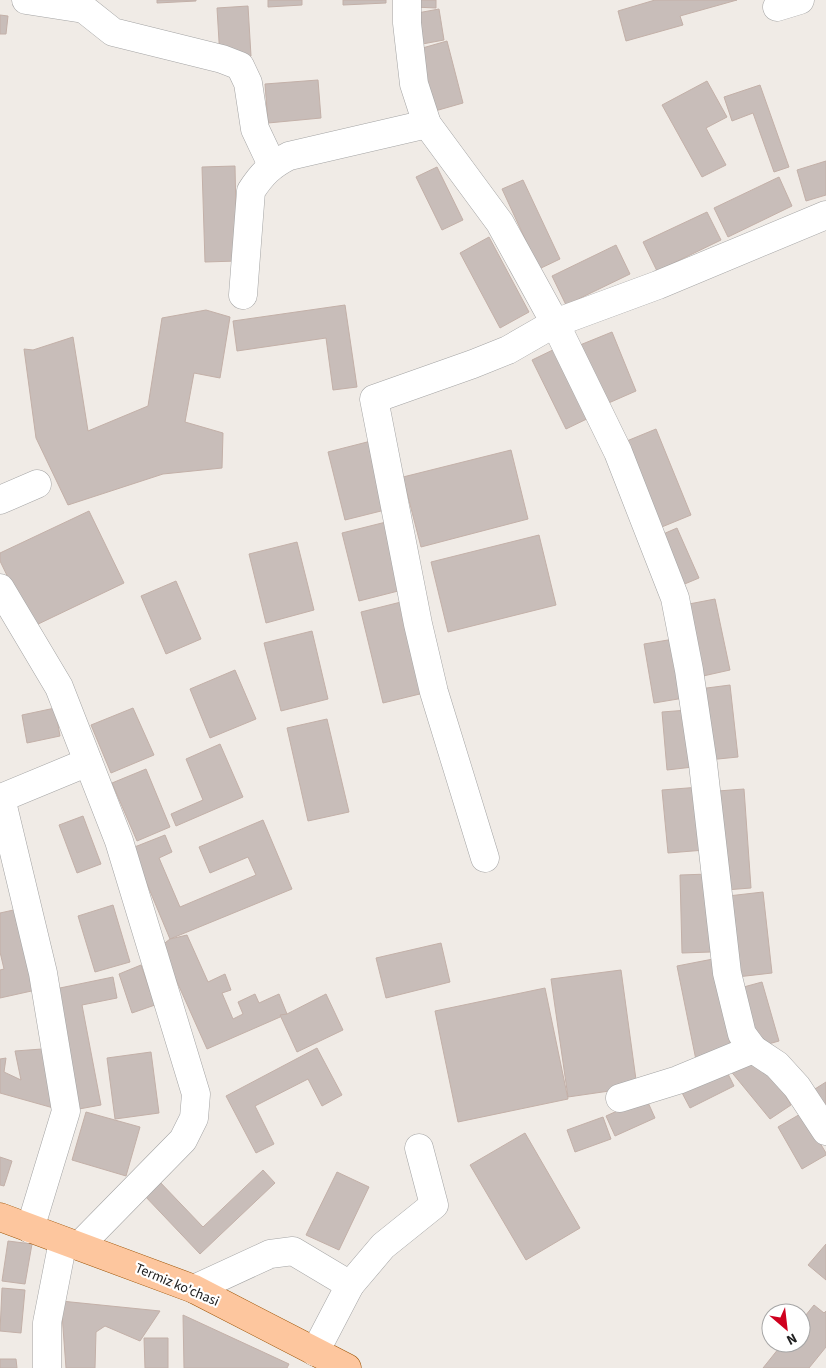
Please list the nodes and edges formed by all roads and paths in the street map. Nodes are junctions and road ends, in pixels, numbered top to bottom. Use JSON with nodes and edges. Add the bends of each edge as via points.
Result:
{"nodes":[{"id":1,"x":26,"y":0,"type":"edge"},
{"id":2,"x":407,"y":0,"type":"edge"},
{"id":3,"x":427,"y":124,"type":"junction"},
{"id":4,"x":272,"y":165,"type":"junction"},
{"id":5,"x":826,"y":215,"type":"edge"},
{"id":6,"x":243,"y":295,"type":"dead end"},
{"id":7,"x":555,"y":323,"type":"junction"},
{"id":8,"x":37,"y":484,"type":"dead end"},
{"id":9,"x":0,"y":500,"type":"edge"},
{"id":10,"x":0,"y":588,"type":"edge"},
{"id":11,"x":88,"y":762,"type":"junction"},
{"id":12,"x":485,"y":858,"type":"dead end"},
{"id":13,"x":753,"y":1049,"type":"junction"},
{"id":14,"x":620,"y":1098,"type":"dead end"},
{"id":15,"x":826,"y":1131,"type":"edge"},
{"id":16,"x":419,"y":1148,"type":"dead end"},
{"id":17,"x":0,"y":1218,"type":"edge"},
{"id":18,"x":30,"y":1229,"type":"junction"},
{"id":19,"x":71,"y":1243,"type":"junction"},
{"id":20,"x":350,"y":1285,"type":"junction"},
{"id":21,"x":194,"y":1289,"type":"junction"},
{"id":22,"x":315,"y":1352,"type":"junction"},
{"id":23,"x":47,"y":1368,"type":"edge"},
{"id":24,"x":347,"y":1368,"type":"edge"}],
"edges":[{"from":1,"to":4,"type":"street","via":[[84,9],[113,32],[240,66],[248,84],[255,130]]},
{"from":2,"to":3,"type":"street","via":[[414,84]]},
{"from":3,"to":4,"type":"street","via":[[288,156]]},
{"from":3,"to":7,"type":"street","via":[[500,224]]},
{"from":4,"to":6,"type":"street","via":[[251,190]]},
{"from":5,"to":7,"type":"street","via":[[658,285]]},
{"from":7,"to":12,"type":"street","via":[[508,350],[374,399],[434,692]]},
{"from":7,"to":13,"type":"street","via":[[618,452],[675,598],[703,764],[727,973],[742,1034]]},
{"from":8,"to":9,"type":"street"},
{"from":10,"to":11,"type":"street","via":[[59,687]]},
{"from":11,"to":18,"type":"street","via":[[1,798],[43,973],[66,1111]]},
{"from":11,"to":19,"type":"street","via":[[119,840],[196,1094],[194,1118],[183,1140]]},
{"from":13,"to":14,"type":"street","via":[[678,1080]]},
{"from":13,"to":15,"type":"street","via":[[777,1065],[797,1087]]},
{"from":16,"to":20,"type":"street","via":[[434,1205],[383,1246]]},
{"from":17,"to":18,"type":"main road","name":"Termiz ko'chasi"},
{"from":18,"to":19,"type":"main road","name":"Termiz ko'chasi"},
{"from":19,"to":21,"type":"main road","name":"Termiz ko'chasi"},
{"from":19,"to":23,"type":"street","via":[[47,1323]]},
{"from":20,"to":21,"type":"street","via":[[293,1252],[270,1254]]},
{"from":20,"to":22,"type":"street"},
{"from":21,"to":22,"type":"main road","name":"Termiz ko'chasi"},
{"from":22,"to":24,"type":"main road","name":"Termiz ko'chasi"}]}
